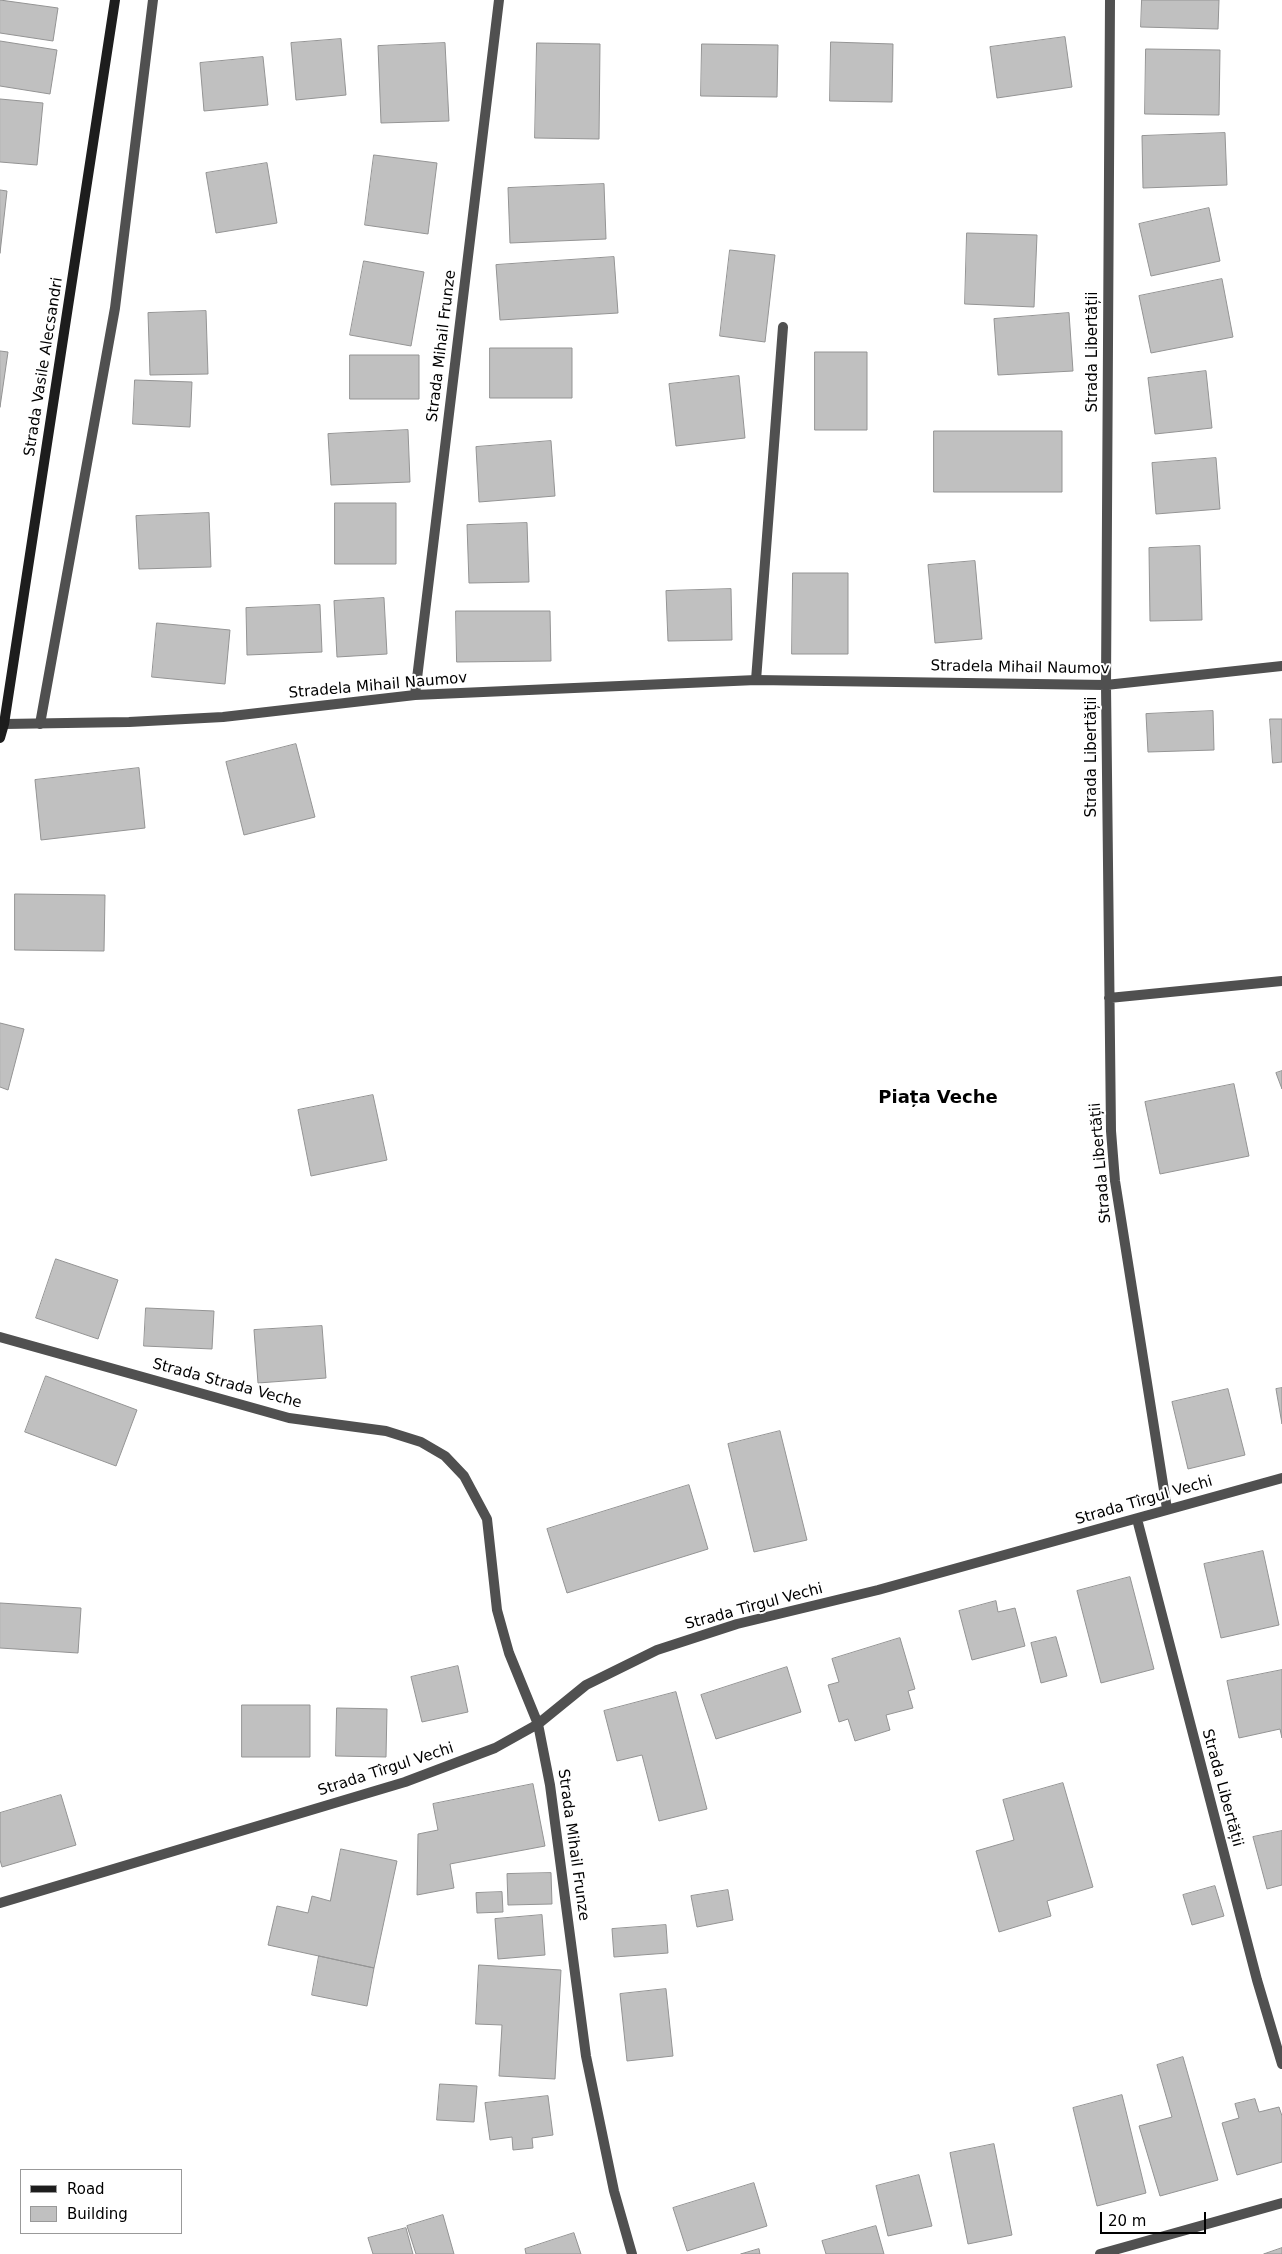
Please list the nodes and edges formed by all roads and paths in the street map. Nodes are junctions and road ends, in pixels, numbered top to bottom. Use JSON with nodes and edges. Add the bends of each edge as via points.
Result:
{"nodes":[{"id":1,"x":115,"y":0,"type":"edge"},
{"id":2,"x":153,"y":0,"type":"edge"},
{"id":3,"x":499,"y":0,"type":"edge"},
{"id":4,"x":1110,"y":0,"type":"edge"},
{"id":5,"x":783,"y":328,"type":"dead end"},
{"id":6,"x":1282,"y":666,"type":"edge"},
{"id":7,"x":756,"y":680,"type":"junction"},
{"id":8,"x":1106,"y":685,"type":"junction"},
{"id":9,"x":415,"y":695,"type":"junction"},
{"id":10,"x":4,"y":724,"type":"junction"},
{"id":11,"x":40,"y":724,"type":"junction"},
{"id":12,"x":0,"y":738,"type":"edge"},
{"id":13,"x":1282,"y":981,"type":"edge"},
{"id":14,"x":1109,"y":998,"type":"junction"},
{"id":15,"x":0,"y":1337,"type":"edge"},
{"id":16,"x":445,"y":1456,"type":"joint"},
{"id":17,"x":1282,"y":1478,"type":"edge"},
{"id":18,"x":1166,"y":1509,"type":"junction"},
{"id":19,"x":1137,"y":1519,"type":"junction"},
{"id":20,"x":538,"y":1724,"type":"junction"},
{"id":21,"x":0,"y":1904,"type":"edge"},
{"id":22,"x":1282,"y":2064,"type":"edge"},
{"id":23,"x":1282,"y":2203,"type":"edge"},
{"id":24,"x":632,"y":2254,"type":"edge"},
{"id":25,"x":1100,"y":2254,"type":"edge"}],
"edges":[{"from":1,"to":10,"type":"main road","name":"Strada Vasile Alecsandri"},
{"from":2,"to":11,"type":"street","via":[[115,308]]},
{"from":3,"to":9,"type":"street","name":"Strada Mihail Frunze"},
{"from":4,"to":8,"type":"street","name":"Strada Libertății"},
{"from":5,"to":7,"type":"street"},
{"from":6,"to":8,"type":"street","name":"Stradela Mihail Naumov"},
{"from":7,"to":8,"type":"street","name":"Stradela Mihail Naumov"},
{"from":7,"to":9,"type":"street","name":"Stradela Mihail Naumov"},
{"from":8,"to":14,"type":"street","name":"Strada Libertății"},
{"from":9,"to":11,"type":"street","name":"Stradela Mihail Naumov","via":[[223,717]]},
{"from":10,"to":11,"type":"street","name":"Stradela Mihail Naumov"},
{"from":10,"to":12,"type":"main road","name":"Strada Vasile Alecsandri"},
{"from":13,"to":14,"type":"street"},
{"from":14,"to":18,"type":"street","name":"Strada Libertății","via":[[1115,1181]]},
{"from":15,"to":16,"type":"street","name":"Strada Strada Veche","via":[[288,1418],[386,1431],[421,1442]]},
{"from":16,"to":20,"type":"street","name":"Strada Mihail Frunze","via":[[464,1476],[487,1519],[497,1610],[509,1653]]},
{"from":17,"to":18,"type":"street","name":"Strada Tîrgul Vechi"},
{"from":18,"to":19,"type":"street","name":"Strada Tîrgul Vechi"},
{"from":19,"to":20,"type":"street","name":"Strada Tîrgul Vechi","via":[[878,1590],[737,1624],[657,1650],[586,1685]]},
{"from":19,"to":22,"type":"street","name":"Strada Libertății","via":[[1254,1971]]},
{"from":20,"to":21,"type":"street","name":"Strada Tîrgul Vechi","via":[[494,1748],[405,1782]]},
{"from":20,"to":24,"type":"street","name":"Strada Mihail Frunze","via":[[550,1786],[586,2056],[614,2191]]},
{"from":23,"to":25,"type":"street"}]}
